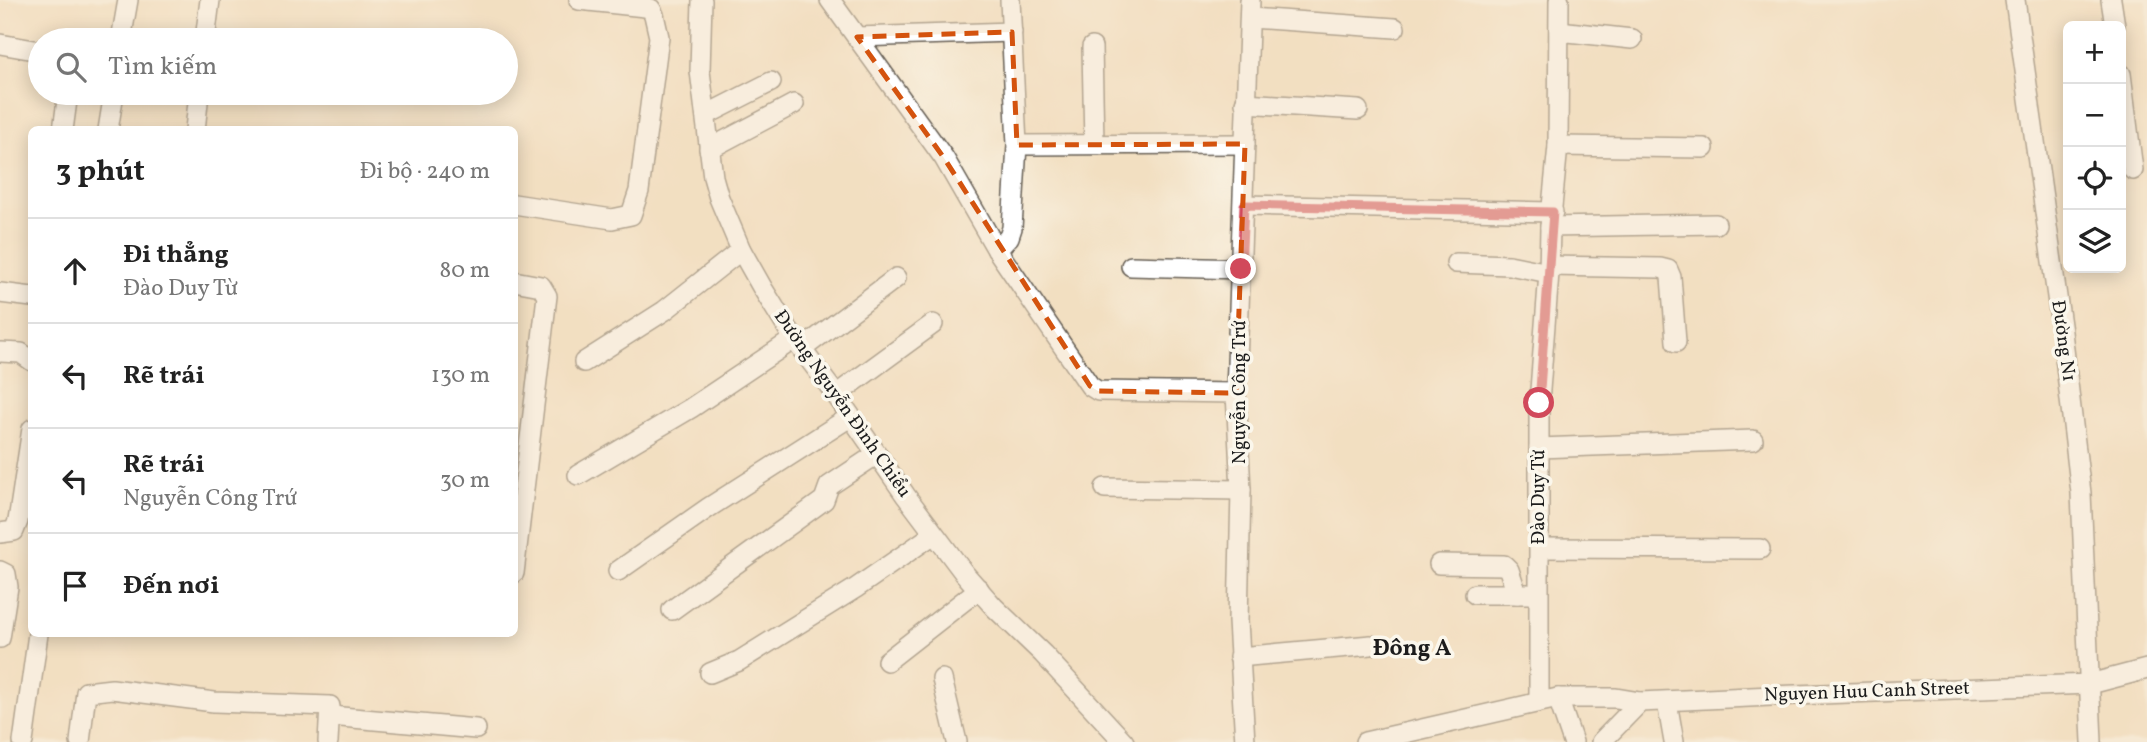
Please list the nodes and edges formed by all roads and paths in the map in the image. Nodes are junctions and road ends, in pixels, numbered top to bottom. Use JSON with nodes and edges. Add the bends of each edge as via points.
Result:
{"nodes":[{"id":1,"x":128,"y":0,"type":"edge"},
{"id":2,"x":210,"y":0,"type":"edge"},
{"id":3,"x":579,"y":0,"type":"edge"},
{"id":4,"x":702,"y":0,"type":"edge"},
{"id":5,"x":830,"y":0,"type":"edge"},
{"id":6,"x":1010,"y":0,"type":"edge"},
{"id":7,"x":1559,"y":0,"type":"edge"},
{"id":8,"x":2015,"y":0,"type":"edge"},
{"id":9,"x":2111,"y":0,"type":"edge"},
{"id":10,"x":1250,"y":9,"type":"edge"},
{"id":11,"x":2114,"y":21,"type":"edge"},
{"id":12,"x":123,"y":28,"type":"edge"},
{"id":13,"x":206,"y":28,"type":"edge"},
{"id":14,"x":1395,"y":28,"type":"dead end"},
{"id":15,"x":1559,"y":31,"type":"junction"},
{"id":16,"x":1012,"y":32,"type":"junction"},
{"id":17,"x":857,"y":37,"type":"junction"},
{"id":18,"x":1632,"y":39,"type":"dead end"},
{"id":19,"x":0,"y":44,"type":"edge"},
{"id":20,"x":1092,"y":47,"type":"dead end"},
{"id":21,"x":28,"y":49,"type":"edge"},
{"id":22,"x":771,"y":82,"type":"dead end"},
{"id":23,"x":2122,"y":84,"type":"edge"},
{"id":24,"x":1245,"y":103,"type":"junction"},
{"id":25,"x":794,"y":104,"type":"dead end"},
{"id":26,"x":66,"y":105,"type":"edge"},
{"id":27,"x":112,"y":105,"type":"edge"},
{"id":28,"x":198,"y":105,"type":"edge"},
{"id":29,"x":1358,"y":110,"type":"dead end"},
{"id":30,"x":706,"y":115,"type":"junction"},
{"id":31,"x":64,"y":126,"type":"edge"},
{"id":32,"x":109,"y":126,"type":"edge"},
{"id":33,"x":195,"y":126,"type":"edge"},
{"id":34,"x":1094,"y":144,"type":"junction"},
{"id":35,"x":1244,"y":144,"type":"junction"},
{"id":36,"x":1017,"y":145,"type":"junction"},
{"id":37,"x":1558,"y":146,"type":"junction"},
{"id":38,"x":1704,"y":148,"type":"dead end"},
{"id":39,"x":709,"y":149,"type":"junction"},
{"id":40,"x":2133,"y":170,"type":"dead end"},
{"id":41,"x":518,"y":205,"type":"edge"},
{"id":42,"x":1244,"y":205,"type":"junction"},
{"id":43,"x":1551,"y":219,"type":"junction"},
{"id":44,"x":1716,"y":224,"type":"dead end"},
{"id":45,"x":741,"y":250,"type":"junction"},
{"id":46,"x":998,"y":250,"type":"junction"},
{"id":47,"x":1456,"y":262,"type":"dead end"},
{"id":48,"x":1131,"y":266,"type":"dead end"},
{"id":49,"x":1241,"y":269,"type":"junction"},
{"id":50,"x":1549,"y":269,"type":"junction"},
{"id":51,"x":896,"y":278,"type":"dead end"},
{"id":52,"x":518,"y":282,"type":"edge"},
{"id":53,"x":0,"y":293,"type":"edge"},
{"id":54,"x":28,"y":296,"type":"edge"},
{"id":55,"x":933,"y":324,"type":"dead end"},
{"id":56,"x":1676,"y":342,"type":"dead end"},
{"id":57,"x":798,"y":344,"type":"junction"},
{"id":58,"x":0,"y":352,"type":"edge"},
{"id":59,"x":28,"y":358,"type":"edge"},
{"id":60,"x":584,"y":362,"type":"dead end"},
{"id":61,"x":1236,"y":393,"type":"junction"},
{"id":62,"x":836,"y":395,"type":"junction"},
{"id":63,"x":850,"y":417,"type":"junction"},
{"id":64,"x":1753,"y":440,"type":"dead end"},
{"id":65,"x":1539,"y":448,"type":"junction"},
{"id":66,"x":877,"y":454,"type":"junction"},
{"id":67,"x":28,"y":455,"type":"edge"},
{"id":68,"x":578,"y":475,"type":"dead end"},
{"id":69,"x":1105,"y":488,"type":"dead end"},
{"id":70,"x":1241,"y":490,"type":"junction"},
{"id":71,"x":0,"y":533,"type":"edge"},
{"id":72,"x":934,"y":534,"type":"junction"},
{"id":73,"x":518,"y":539,"type":"edge"},
{"id":74,"x":1539,"y":548,"type":"junction"},
{"id":75,"x":1760,"y":549,"type":"dead end"},
{"id":76,"x":1439,"y":564,"type":"dead end"},
{"id":77,"x":0,"y":571,"type":"edge"},
{"id":78,"x":618,"y":571,"type":"dead end"},
{"id":79,"x":979,"y":589,"type":"junction"},
{"id":80,"x":1475,"y":594,"type":"dead end"},
{"id":81,"x":1517,"y":594,"type":"junction"},
{"id":82,"x":1539,"y":594,"type":"junction"},
{"id":83,"x":672,"y":610,"type":"dead end"},
{"id":84,"x":38,"y":637,"type":"edge"},
{"id":85,"x":0,"y":638,"type":"edge"},
{"id":86,"x":1371,"y":645,"type":"dead end"},
{"id":87,"x":1239,"y":657,"type":"junction"},
{"id":88,"x":887,"y":661,"type":"dead end"},
{"id":89,"x":2147,"y":668,"type":"edge"},
{"id":90,"x":710,"y":673,"type":"dead end"},
{"id":91,"x":942,"y":679,"type":"dead end"},
{"id":92,"x":2090,"y":684,"type":"junction"},
{"id":93,"x":1549,"y":700,"type":"junction"},
{"id":94,"x":1640,"y":702,"type":"junction"},
{"id":95,"x":1667,"y":702,"type":"junction"},
{"id":96,"x":330,"y":716,"type":"junction"},
{"id":97,"x":476,"y":729,"type":"dead end"},
{"id":98,"x":23,"y":742,"type":"edge"},
{"id":99,"x":80,"y":742,"type":"edge"},
{"id":100,"x":328,"y":742,"type":"edge"},
{"id":101,"x":957,"y":742,"type":"edge"},
{"id":102,"x":1124,"y":742,"type":"edge"},
{"id":103,"x":1245,"y":742,"type":"edge"},
{"id":104,"x":1365,"y":742,"type":"edge"},
{"id":105,"x":1573,"y":742,"type":"edge"},
{"id":106,"x":1601,"y":742,"type":"edge"},
{"id":107,"x":1674,"y":742,"type":"edge"},
{"id":108,"x":2092,"y":742,"type":"edge"}],
"edges":[{"from":1,"to":12,"type":"street"},
{"from":2,"to":13,"type":"street"},
{"from":3,"to":41,"type":"street","via":[[645,7],[654,15],[659,37],[639,191],[631,215],[612,219]]},
{"from":4,"to":30,"type":"street","name":"Đường Nguyễn Đình Chiểu","via":[[700,71]]},
{"from":5,"to":17,"type":"street"},
{"from":6,"to":16,"type":"street"},
{"from":7,"to":15,"type":"street","name":"Đào Duy Từ"},
{"from":8,"to":92,"type":"street","name":"Đường N1","via":[[2079,469]]},
{"from":9,"to":11,"type":"street"},
{"from":10,"to":14,"type":"street"},
{"from":10,"to":24,"type":"street","name":"Nguyễn Công Trứ"},
{"from":15,"to":18,"type":"street"},
{"from":15,"to":37,"type":"street","name":"Đào Duy Từ"},
{"from":16,"to":17,"type":"street"},
{"from":16,"to":36,"type":"street"},
{"from":17,"to":46,"type":"street","via":[[944,158]]},
{"from":19,"to":21,"type":"street"},
{"from":20,"to":34,"type":"street"},
{"from":22,"to":30,"type":"street"},
{"from":23,"to":40,"type":"street"},
{"from":24,"to":29,"type":"street"},
{"from":24,"to":35,"type":"street","name":"Nguyễn Công Trứ"},
{"from":25,"to":39,"type":"street"},
{"from":26,"to":31,"type":"street"},
{"from":27,"to":32,"type":"street"},
{"from":28,"to":33,"type":"street"},
{"from":30,"to":39,"type":"street","name":"Đường Nguyễn Đình Chiểu"},
{"from":34,"to":35,"type":"street"},
{"from":34,"to":36,"type":"street"},
{"from":35,"to":42,"type":"street","name":"Nguyễn Công Trứ"},
{"from":36,"to":46,"type":"street","via":[[1012,228]]},
{"from":37,"to":38,"type":"street"},
{"from":37,"to":43,"type":"street","name":"Đào Duy Từ"},
{"from":39,"to":45,"type":"street","name":"Đường Nguyễn Đình Chiểu","via":[[719,198]]},
{"from":42,"to":43,"type":"street"},
{"from":42,"to":49,"type":"street","name":"Nguyễn Công Trứ"},
{"from":43,"to":44,"type":"street"},
{"from":43,"to":50,"type":"street","name":"Đào Duy Từ"},
{"from":45,"to":57,"type":"street","name":"Đường Nguyễn Đình Chiểu"},
{"from":45,"to":60,"type":"street","via":[[664,310]]},
{"from":46,"to":61,"type":"street","via":[[1090,386],[1098,391]]},
{"from":47,"to":50,"type":"street"},
{"from":48,"to":49,"type":"street"},
{"from":49,"to":61,"type":"street","name":"Nguyễn Công Trứ"},
{"from":50,"to":56,"type":"street","via":[[1668,270]]},
{"from":50,"to":65,"type":"street","name":"Đào Duy Từ"},
{"from":51,"to":57,"type":"street"},
{"from":52,"to":73,"type":"street","via":[[541,286],[547,296]]},
{"from":53,"to":54,"type":"street"},
{"from":55,"to":62,"type":"street"},
{"from":57,"to":62,"type":"street","name":"Đường Nguyễn Đình Chiểu"},
{"from":57,"to":68,"type":"street"},
{"from":58,"to":59,"type":"street"},
{"from":61,"to":70,"type":"street","name":"Nguyễn Công Trứ"},
{"from":62,"to":63,"type":"street","name":"Đường Nguyễn Đình Chiểu"},
{"from":63,"to":66,"type":"street","name":"Đường Nguyễn Đình Chiểu"},
{"from":63,"to":78,"type":"street"},
{"from":64,"to":65,"type":"street"},
{"from":65,"to":74,"type":"street","name":"Đào Duy Từ"},
{"from":66,"to":72,"type":"street","name":"Đường Nguyễn Đình Chiểu"},
{"from":66,"to":83,"type":"street","via":[[829,486],[824,500]]},
{"from":67,"to":71,"type":"street","via":[[18,521],[14,531]]},
{"from":69,"to":70,"type":"street"},
{"from":70,"to":87,"type":"street","name":"Nguyễn Công Trứ"},
{"from":72,"to":79,"type":"street","name":"Đường Nguyễn Đình Chiểu"},
{"from":72,"to":90,"type":"street","via":[[739,661]]},
{"from":74,"to":75,"type":"street"},
{"from":74,"to":82,"type":"street","name":"Đào Duy Từ"},
{"from":76,"to":81,"type":"street","via":[[1504,565]]},
{"from":77,"to":85,"type":"street","via":[[6,574],[8,587]]},
{"from":79,"to":88,"type":"street"},
{"from":79,"to":102,"type":"street","name":"Đường Nguyễn Đình Chiểu"},
{"from":80,"to":81,"type":"street"},
{"from":81,"to":82,"type":"street"},
{"from":82,"to":93,"type":"street","name":"Đào Duy Từ"},
{"from":84,"to":98,"type":"street"},
{"from":86,"to":87,"type":"street"},
{"from":87,"to":103,"type":"street","name":"Nguyễn Công Trứ"},
{"from":89,"to":92,"type":"street","name":"Nguyen Huu Canh Street"},
{"from":91,"to":101,"type":"street"},
{"from":92,"to":95,"type":"street","name":"Nguyen Huu Canh Street"},
{"from":92,"to":108,"type":"street","name":"Đường N1"},
{"from":93,"to":94,"type":"street","name":"Nguyen Huu Canh Street"},
{"from":93,"to":104,"type":"street","name":"Nguyen Huu Canh Street"},
{"from":93,"to":105,"type":"street","name":"Đào Duy Từ"},
{"from":94,"to":95,"type":"street","name":"Nguyen Huu Canh Street"},
{"from":94,"to":106,"type":"street"},
{"from":95,"to":107,"type":"street"},
{"from":96,"to":97,"type":"street"},
{"from":96,"to":99,"type":"street","via":[[330,706],[214,702],[99,690],[86,692]]},
{"from":96,"to":100,"type":"street"}]}
